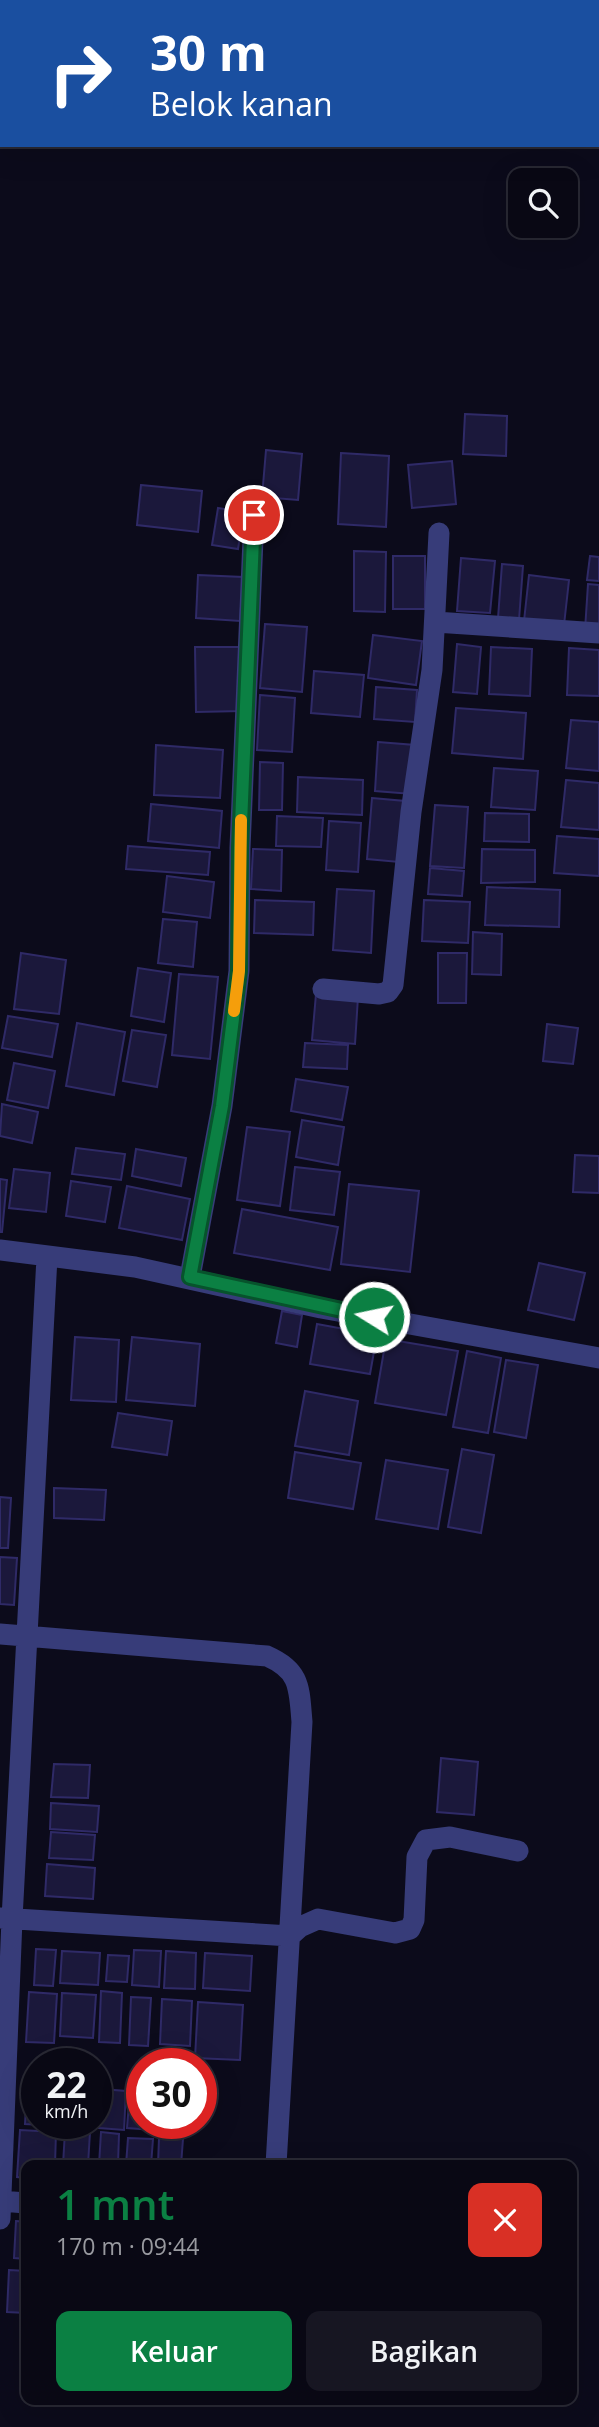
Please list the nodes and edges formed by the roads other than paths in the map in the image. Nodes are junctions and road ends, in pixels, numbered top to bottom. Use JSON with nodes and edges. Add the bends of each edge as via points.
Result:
{"nodes":[{"id":1,"x":254,"y":515,"type":"dead end"},
{"id":2,"x":439,"y":533,"type":"dead end"},
{"id":3,"x":435,"y":622,"type":"junction"},
{"id":4,"x":599,"y":633,"type":"edge"},
{"id":5,"x":323,"y":989,"type":"dead end"},
{"id":6,"x":0,"y":1250,"type":"edge"},
{"id":7,"x":47,"y":1257,"type":"junction"},
{"id":8,"x":190,"y":1277,"type":"junction"},
{"id":9,"x":599,"y":1358,"type":"edge"},
{"id":10,"x":0,"y":1634,"type":"edge"},
{"id":11,"x":27,"y":1637,"type":"junction"},
{"id":12,"x":518,"y":1851,"type":"dead end"},
{"id":13,"x":6,"y":1919,"type":"edge"},
{"id":14,"x":290,"y":1936,"type":"junction"},
{"id":15,"x":276,"y":2160,"type":"edge"},
{"id":16,"x":21,"y":2204,"type":"edge"},
{"id":17,"x":0,"y":2207,"type":"edge"}],
"edges":[{"from":1,"to":8,"type":"street","via":[[239,971],[222,1106]]},
{"from":2,"to":3,"type":"street"},
{"from":3,"to":4,"type":"street"},
{"from":3,"to":5,"type":"street","via":[[393,985],[379,994]]},
{"from":6,"to":7,"type":"street"},
{"from":7,"to":8,"type":"street"},
{"from":7,"to":11,"type":"street"},
{"from":8,"to":9,"type":"street","via":[[321,1308]]},
{"from":10,"to":11,"type":"street"},
{"from":11,"to":13,"type":"street"},
{"from":11,"to":14,"type":"street","via":[[237,1652],[267,1656],[284,1664],[299,1682],[302,1722]]},
{"from":12,"to":14,"type":"street","via":[[450,1837],[426,1840],[417,1857],[410,1929],[395,1933],[318,1919]]},
{"from":13,"to":14,"type":"street"},
{"from":13,"to":17,"type":"street"},
{"from":14,"to":15,"type":"street"},
{"from":16,"to":17,"type":"street"}]}
